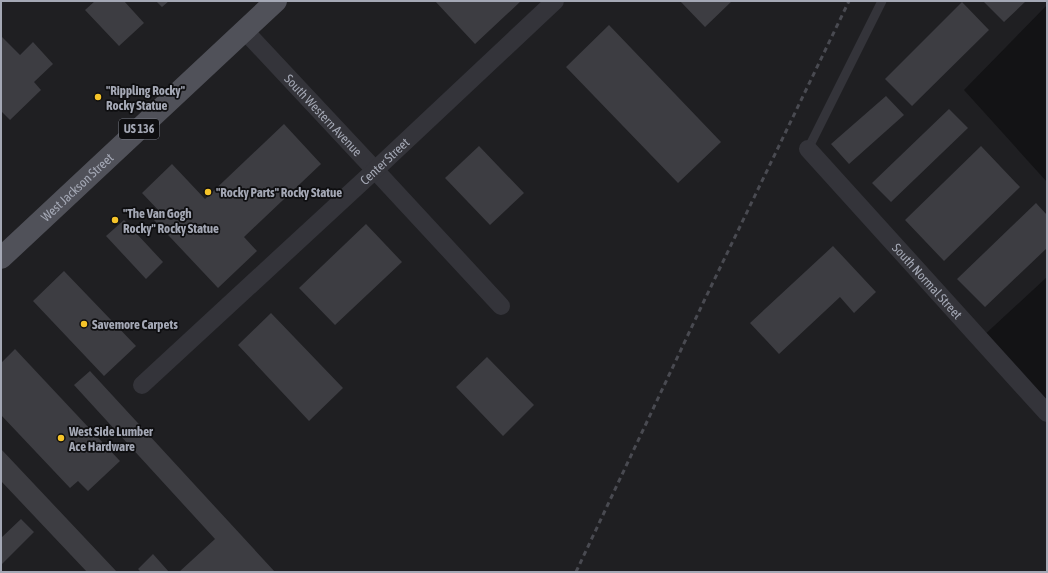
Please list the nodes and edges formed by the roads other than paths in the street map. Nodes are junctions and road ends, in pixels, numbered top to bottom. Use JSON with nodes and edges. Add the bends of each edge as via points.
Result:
{"nodes":[{"id":1,"x":276,"y":1,"type":"edge"},
{"id":2,"x":555,"y":1,"type":"edge"},
{"id":3,"x":882,"y":1,"type":"edge"},
{"id":4,"x":244,"y":31,"type":"junction"},
{"id":5,"x":808,"y":148,"type":"joint"},
{"id":6,"x":375,"y":170,"type":"junction"},
{"id":7,"x":1,"y":258,"type":"edge"},
{"id":8,"x":501,"y":306,"type":"dead end"},
{"id":9,"x":142,"y":385,"type":"dead end"},
{"id":10,"x":1047,"y":413,"type":"edge"}],
"edges":[{"from":1,"to":4,"type":"main road","name":"West Jackson Street","number":"US 136"},
{"from":2,"to":6,"type":"street","name":"Center Street"},
{"from":3,"to":5,"type":"lane"},
{"from":4,"to":6,"type":"street","name":"South Western Avenue"},
{"from":4,"to":7,"type":"main road","name":"West Jackson Street","number":"US 136"},
{"from":5,"to":10,"type":"street","name":"South Normal Street"},
{"from":6,"to":8,"type":"street","name":"South Western Avenue"},
{"from":6,"to":9,"type":"street","name":"Center Street"}]}
